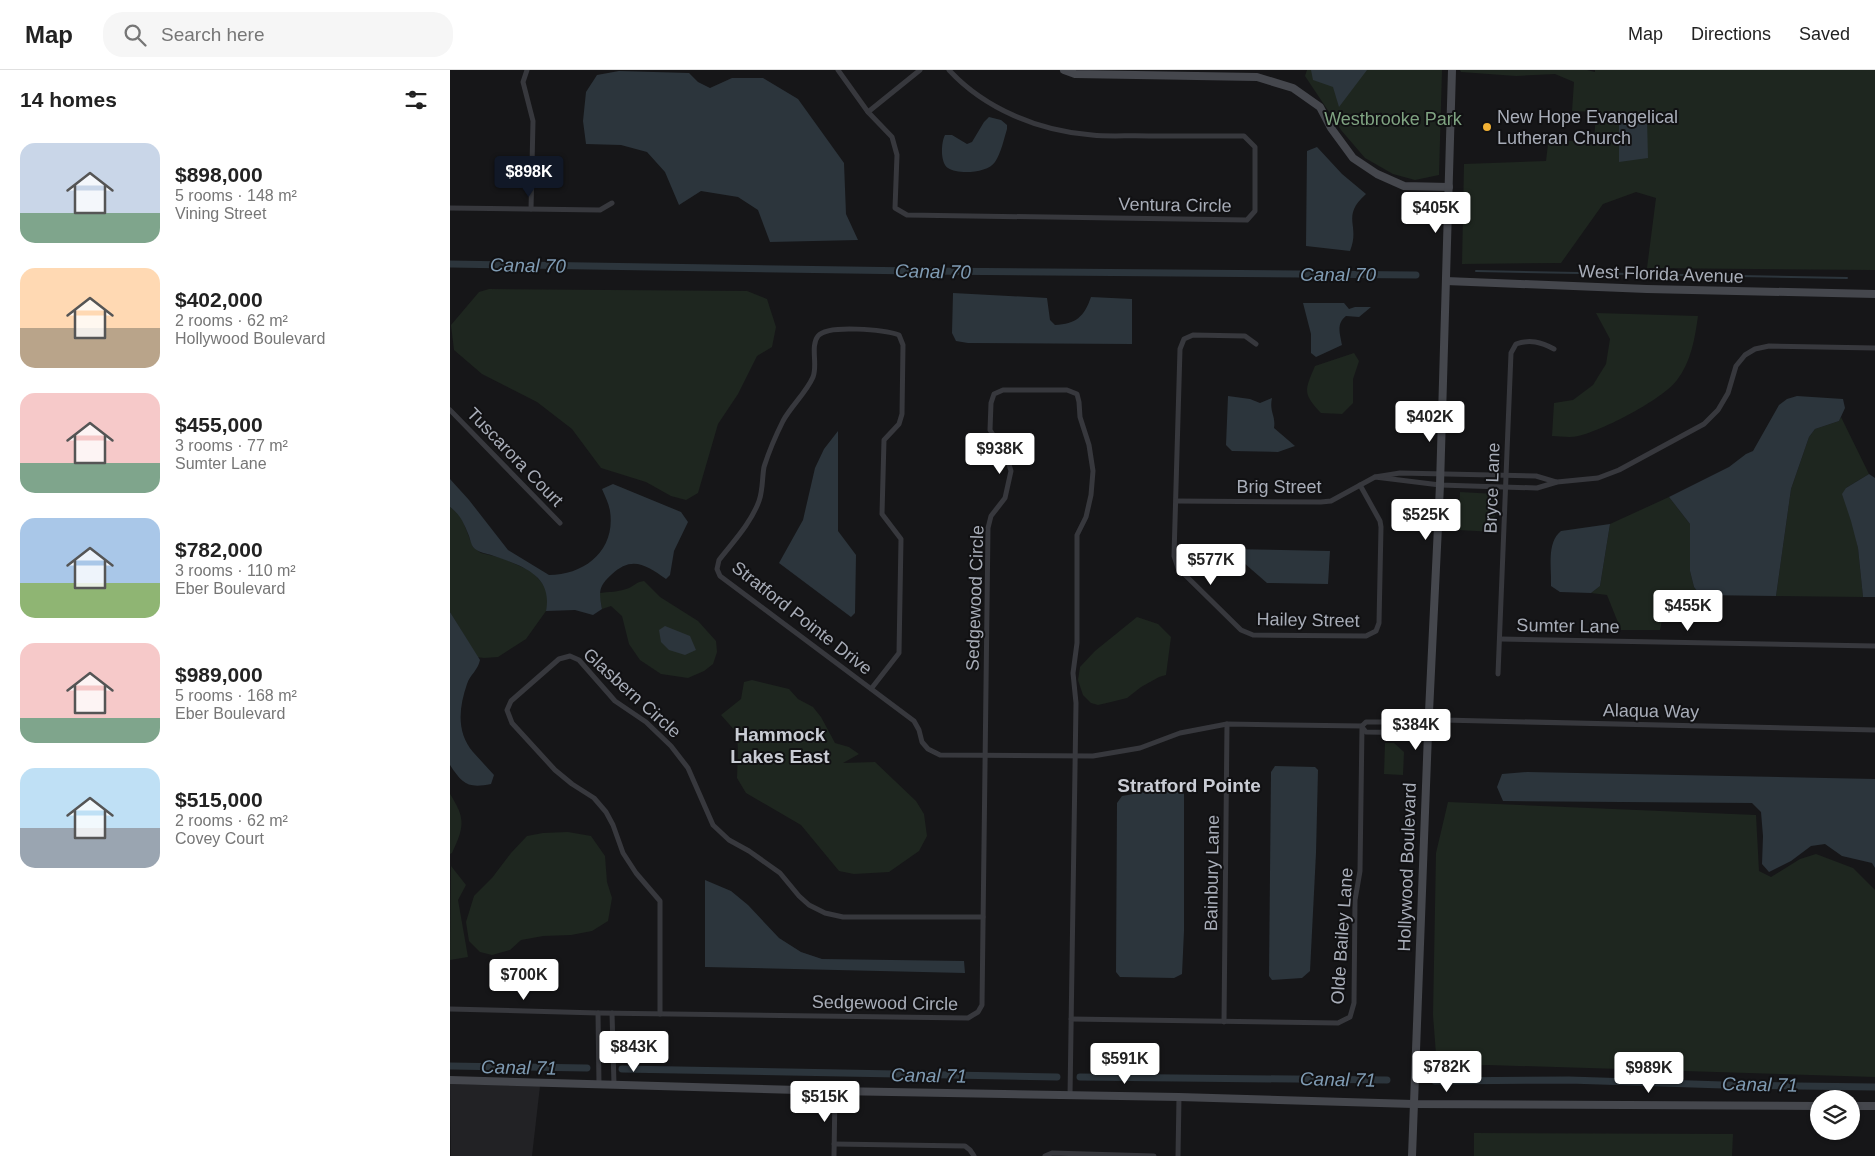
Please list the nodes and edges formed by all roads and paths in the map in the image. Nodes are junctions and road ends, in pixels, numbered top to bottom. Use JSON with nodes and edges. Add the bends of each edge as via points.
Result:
{"nodes":[{"id":1,"x":527,"y":70,"type":"edge"},
{"id":2,"x":838,"y":70,"type":"edge"},
{"id":3,"x":920,"y":70,"type":"edge"},
{"id":4,"x":949,"y":70,"type":"edge"},
{"id":5,"x":1064,"y":70,"type":"edge"},
{"id":6,"x":1452,"y":70,"type":"edge"},
{"id":7,"x":868,"y":112,"type":"junction"},
{"id":8,"x":1448,"y":187,"type":"junction"},
{"id":9,"x":612,"y":203,"type":"dead end"},
{"id":10,"x":450,"y":208,"type":"edge"},
{"id":11,"x":531,"y":208,"type":"junction"},
{"id":12,"x":1446,"y":281,"type":"junction"},
{"id":13,"x":1875,"y":294,"type":"edge"},
{"id":14,"x":1256,"y":344,"type":"dead end"},
{"id":15,"x":1875,"y":348,"type":"edge"},
{"id":16,"x":1554,"y":349,"type":"dead end"},
{"id":17,"x":450,"y":410,"type":"edge"},
{"id":18,"x":1440,"y":474,"type":"junction"},
{"id":19,"x":1506,"y":475,"type":"junction"},
{"id":20,"x":1375,"y":477,"type":"junction"},
{"id":21,"x":1557,"y":482,"type":"junction"},
{"id":22,"x":1360,"y":485,"type":"junction"},
{"id":23,"x":1440,"y":485,"type":"junction"},
{"id":24,"x":1506,"y":487,"type":"junction"},
{"id":25,"x":1176,"y":501,"type":"junction"},
{"id":26,"x":560,"y":523,"type":"dead end"},
{"id":27,"x":1501,"y":639,"type":"junction"},
{"id":28,"x":1875,"y":646,"type":"edge"},
{"id":29,"x":1498,"y":674,"type":"dead end"},
{"id":30,"x":871,"y":689,"type":"junction"},
{"id":31,"x":1429,"y":710,"type":"junction"},
{"id":32,"x":1428,"y":722,"type":"junction"},
{"id":33,"x":1228,"y":724,"type":"junction"},
{"id":34,"x":1362,"y":726,"type":"junction"},
{"id":35,"x":1875,"y":730,"type":"edge"},
{"id":36,"x":1428,"y":733,"type":"junction"},
{"id":37,"x":986,"y":755,"type":"junction"},
{"id":38,"x":1075,"y":756,"type":"junction"},
{"id":39,"x":983,"y":917,"type":"junction"},
{"id":40,"x":450,"y":1009,"type":"edge"},
{"id":41,"x":598,"y":1013,"type":"junction"},
{"id":42,"x":612,"y":1013,"type":"junction"},
{"id":43,"x":660,"y":1014,"type":"junction"},
{"id":44,"x":1072,"y":1019,"type":"junction"},
{"id":45,"x":1224,"y":1022,"type":"junction"},
{"id":46,"x":450,"y":1080,"type":"edge"},
{"id":47,"x":599,"y":1084,"type":"junction"},
{"id":48,"x":614,"y":1084,"type":"junction"},
{"id":49,"x":835,"y":1091,"type":"junction"},
{"id":50,"x":1070,"y":1096,"type":"junction"},
{"id":51,"x":1179,"y":1097,"type":"junction"},
{"id":52,"x":1413,"y":1104,"type":"junction"},
{"id":53,"x":1810,"y":1106,"type":"edge"},
{"id":54,"x":1860,"y":1106,"type":"edge"},
{"id":55,"x":1875,"y":1106,"type":"edge"},
{"id":56,"x":834,"y":1144,"type":"junction"},
{"id":57,"x":834,"y":1156,"type":"edge"},
{"id":58,"x":974,"y":1156,"type":"edge"},
{"id":59,"x":1046,"y":1156,"type":"edge"},
{"id":60,"x":1154,"y":1156,"type":"edge"},
{"id":61,"x":1178,"y":1156,"type":"edge"},
{"id":62,"x":1412,"y":1156,"type":"edge"}],
"edges":[{"from":1,"to":11,"type":"street","via":[[523,82],[533,121]]},
{"from":2,"to":7,"type":"street"},
{"from":3,"to":7,"type":"street"},
{"from":4,"to":7,"type":"street","name":"Ventura Circle","via":[[985,100],[1013,116],[1052,129],[1091,135],[1244,136],[1255,147],[1255,211],[1247,220],[907,216],[895,208],[897,155],[892,138]]},
{"from":5,"to":8,"type":"street","via":[[1074,74],[1257,77],[1293,88],[1320,107],[1353,158],[1377,174],[1404,186]]},
{"from":6,"to":8,"type":"street","name":"Hollywood Boulevard"},
{"from":8,"to":12,"type":"street","name":"Hollywood Boulevard"},
{"from":9,"to":11,"type":"street","via":[[600,210]]},
{"from":10,"to":11,"type":"street"},
{"from":12,"to":13,"type":"street","name":"West Florida Avenue"},
{"from":12,"to":18,"type":"street","name":"Hollywood Boulevard"},
{"from":14,"to":25,"type":"street","name":"Hailey Street","via":[[1245,336],[1193,334],[1184,339],[1180,350]]},
{"from":15,"to":21,"type":"street","via":[[1768,346],[1755,349],[1736,366],[1728,393],[1704,424],[1619,470],[1598,478]]},
{"from":16,"to":19,"type":"street","name":"Bryce Lane","via":[[1541,342],[1523,341],[1516,344],[1511,353]]},
{"from":17,"to":26,"type":"street","name":"Tuscarora Court"},
{"from":18,"to":19,"type":"street","name":"Brig Street"},
{"from":18,"to":20,"type":"street","name":"Brig Street","via":[[1400,473]]},
{"from":18,"to":23,"type":"street","name":"Hollywood Boulevard"},
{"from":19,"to":21,"type":"street","name":"Brig Street","via":[[1536,476]]},
{"from":19,"to":24,"type":"street","name":"Bryce Lane"},
{"from":20,"to":22,"type":"street","name":"Brig Street"},
{"from":20,"to":23,"type":"street"},
{"from":21,"to":24,"type":"street","via":[[1537,488]]},
{"from":22,"to":25,"type":"street","name":"Brig Street","via":[[1331,501],[1321,502]]},
{"from":22,"to":25,"type":"street","name":"Hailey Street","via":[[1381,527],[1379,623],[1376,631],[1366,636],[1253,634],[1241,630],[1178,568],[1174,556]]},
{"from":23,"to":24,"type":"street"},
{"from":23,"to":31,"type":"street","name":"Hollywood Boulevard"},
{"from":24,"to":27,"type":"street","name":"Bryce Lane"},
{"from":27,"to":28,"type":"street","name":"Sumter Lane"},
{"from":27,"to":29,"type":"street","name":"Bryce Lane"},
{"from":30,"to":30,"type":"street","name":"Stratford Pointe Drive","via":[[720,576],[717,569],[719,560],[754,514],[770,451],[784,419],[813,376],[818,336],[830,329],[889,332],[899,335],[902,344],[902,414],[899,424],[884,440],[882,514],[901,539],[899,653]]},
{"from":30,"to":37,"type":"street","name":"Stratford Pointe Drive","via":[[914,721],[928,750],[940,755]]},
{"from":31,"to":32,"type":"street","name":"Hollywood Boulevard"},
{"from":31,"to":35,"type":"street","name":"Alaqua Way","via":[[1443,720]]},
{"from":32,"to":34,"type":"street","via":[[1366,722]]},
{"from":32,"to":36,"type":"street","name":"Hollywood Boulevard"},
{"from":33,"to":34,"type":"street","name":"Stratford Pointe Drive"},
{"from":33,"to":38,"type":"street","name":"Stratford Pointe Drive","via":[[1180,733],[1125,752]]},
{"from":33,"to":45,"type":"street","name":"Bainbury Lane"},
{"from":34,"to":36,"type":"street","via":[[1366,732]]},
{"from":34,"to":45,"type":"street","name":"Olde Bailey Lane","via":[[1360,870],[1355,900],[1354,1003],[1350,1017],[1338,1024]]},
{"from":36,"to":52,"type":"street","name":"Hollywood Boulevard"},
{"from":37,"to":38,"type":"street","name":"Stratford Pointe Drive"},
{"from":37,"to":38,"type":"street","name":"Sedgewood Circle","via":[[988,528],[1005,498],[1011,471],[1006,455],[990,430],[991,403],[994,394],[1002,390],[1067,390],[1077,394],[1093,471],[1088,510],[1077,535],[1077,643],[1073,674]]},
{"from":37,"to":39,"type":"street","name":"Sedgewood Circle"},
{"from":38,"to":44,"type":"street","name":"Sedgewood Circle"},
{"from":39,"to":43,"type":"street","name":"Sedgewood Circle","via":[[982,1005],[968,1018]]},
{"from":39,"to":43,"type":"street","name":"Glasbern Circle","via":[[843,917],[809,905],[780,872],[729,840],[713,825],[688,768],[671,746],[646,722],[614,701],[579,660],[570,656],[559,659],[511,701],[507,710],[512,723],[555,770],[594,798],[606,812],[636,873],[660,901]]},
{"from":40,"to":41,"type":"street"},
{"from":41,"to":42,"type":"street","name":"Sedgewood Circle"},
{"from":41,"to":47,"type":"street"},
{"from":42,"to":43,"type":"street","name":"Sedgewood Circle"},
{"from":42,"to":48,"type":"street"},
{"from":44,"to":45,"type":"street","name":"Olde Bailey Lane"},
{"from":44,"to":50,"type":"street","name":"Sedgewood Circle"},
{"from":46,"to":47,"type":"street"},
{"from":47,"to":48,"type":"street"},
{"from":48,"to":49,"type":"street"},
{"from":49,"to":50,"type":"street"},
{"from":49,"to":56,"type":"street"},
{"from":50,"to":51,"type":"street"},
{"from":51,"to":52,"type":"street"},
{"from":51,"to":61,"type":"street"},
{"from":52,"to":53,"type":"street"},
{"from":52,"to":62,"type":"street","name":"Hollywood Boulevard"},
{"from":54,"to":55,"type":"street"},
{"from":56,"to":57,"type":"street"},
{"from":56,"to":58,"type":"street","via":[[965,1146]]},
{"from":59,"to":60,"type":"street"}]}
